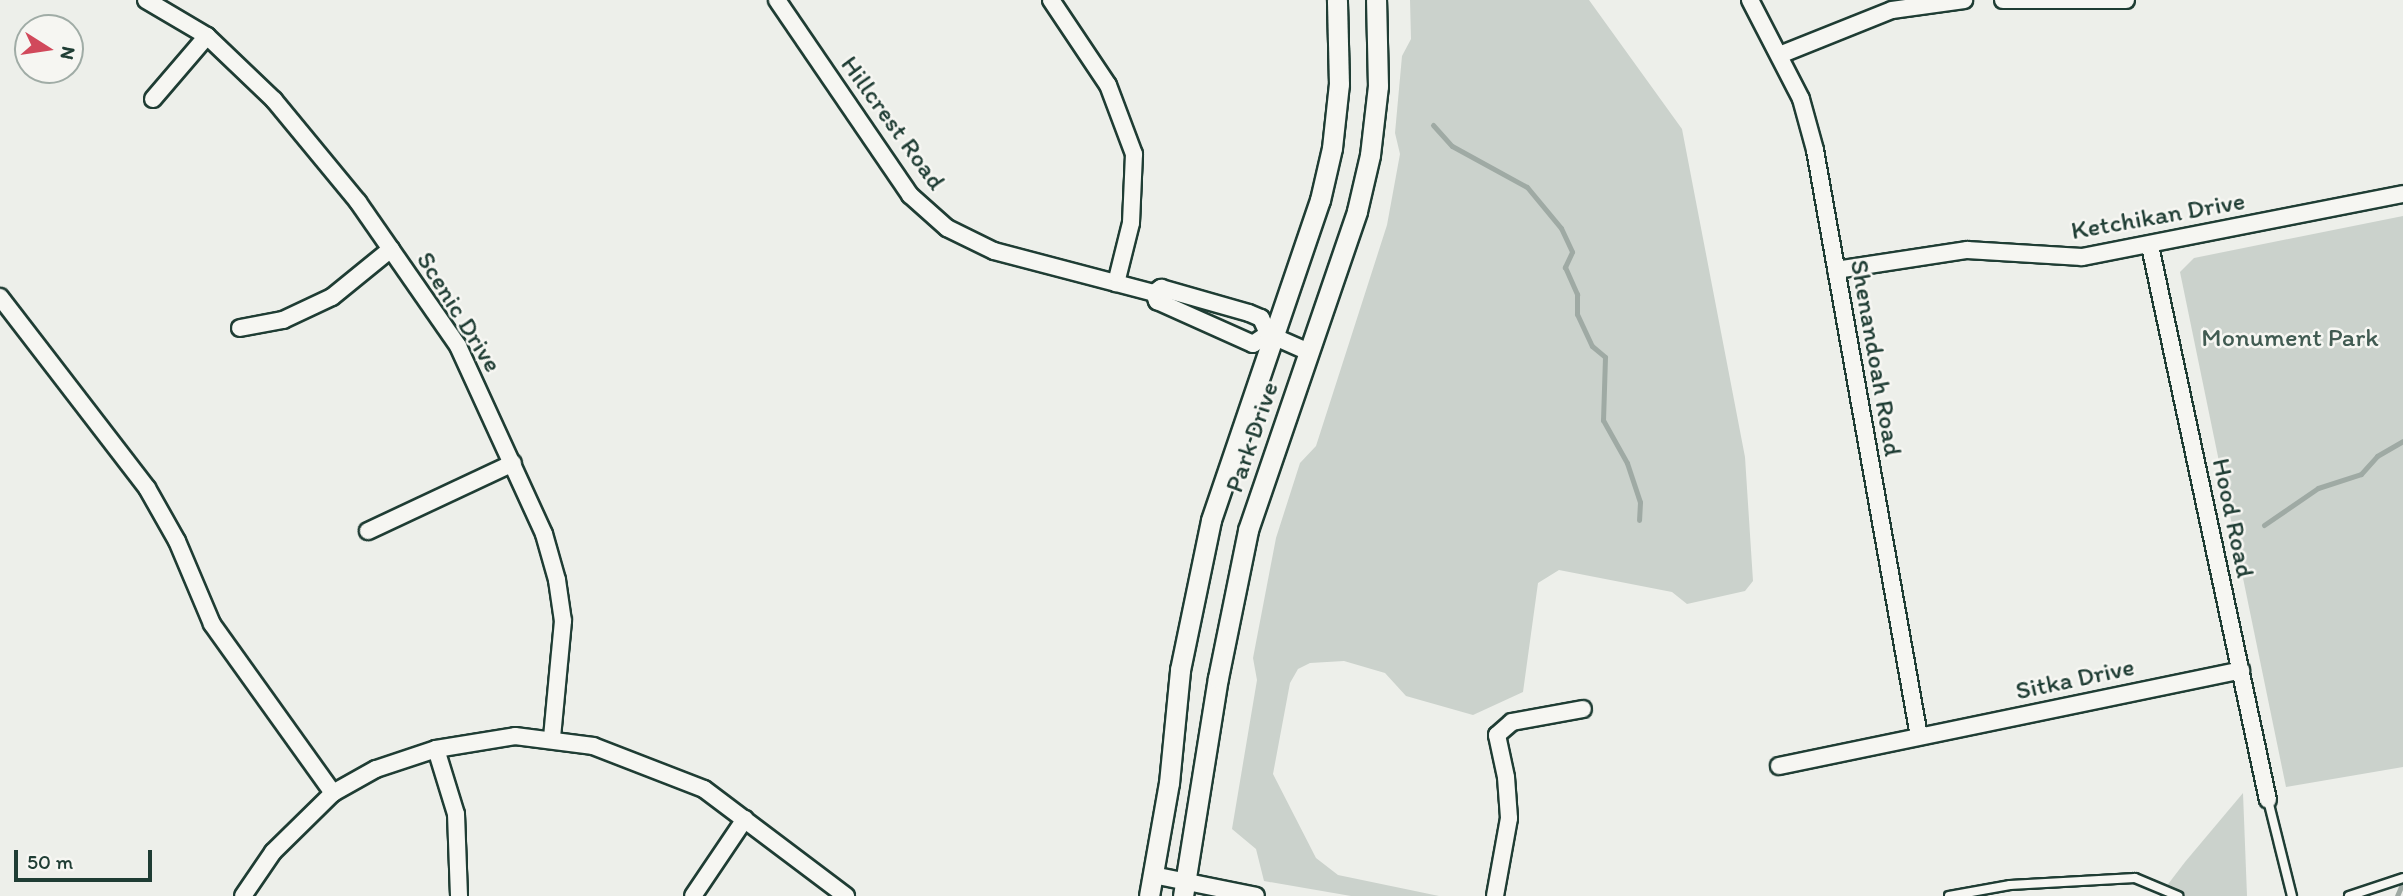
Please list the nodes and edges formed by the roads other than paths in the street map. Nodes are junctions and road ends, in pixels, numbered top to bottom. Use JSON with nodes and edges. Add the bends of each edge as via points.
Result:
{"nodes":[{"id":1,"x":146,"y":0,"type":"edge"},
{"id":2,"x":778,"y":0,"type":"edge"},
{"id":3,"x":1051,"y":0,"type":"edge"},
{"id":4,"x":1337,"y":0,"type":"edge"},
{"id":5,"x":1376,"y":0,"type":"edge"},
{"id":6,"x":1750,"y":0,"type":"edge"},
{"id":7,"x":1964,"y":0,"type":"edge"},
{"id":8,"x":2003,"y":0,"type":"edge"},
{"id":9,"x":2126,"y":0,"type":"edge"},
{"id":10,"x":207,"y":36,"type":"junction"},
{"id":11,"x":1782,"y":54,"type":"junction"},
{"id":12,"x":153,"y":99,"type":"dead end"},
{"id":13,"x":2403,"y":194,"type":"edge"},
{"id":14,"x":2150,"y":246,"type":"junction"},
{"id":15,"x":391,"y":249,"type":"junction"},
{"id":16,"x":1836,"y":270,"type":"junction"},
{"id":17,"x":1116,"y":284,"type":"junction"},
{"id":18,"x":1154,"y":293,"type":"junction"},
{"id":19,"x":0,"y":297,"type":"edge"},
{"id":20,"x":1202,"y":298,"type":"junction"},
{"id":21,"x":1194,"y":319,"type":"junction"},
{"id":22,"x":240,"y":328,"type":"dead end"},
{"id":23,"x":1271,"y":335,"type":"junction"},
{"id":24,"x":1310,"y":352,"type":"junction"},
{"id":25,"x":513,"y":463,"type":"junction"},
{"id":26,"x":368,"y":531,"type":"dead end"},
{"id":27,"x":2241,"y":670,"type":"junction"},
{"id":28,"x":1583,"y":709,"type":"dead end"},
{"id":29,"x":1919,"y":736,"type":"junction"},
{"id":30,"x":552,"y":737,"type":"junction"},
{"id":31,"x":436,"y":749,"type":"junction"},
{"id":32,"x":1779,"y":766,"type":"dead end"},
{"id":33,"x":333,"y":793,"type":"junction"},
{"id":34,"x":2268,"y":800,"type":"joint"},
{"id":35,"x":745,"y":818,"type":"junction"},
{"id":36,"x":1153,"y":875,"type":"junction"},
{"id":37,"x":2403,"y":878,"type":"edge"},
{"id":38,"x":1184,"y":889,"type":"edge"},
{"id":39,"x":243,"y":896,"type":"edge"},
{"id":40,"x":459,"y":896,"type":"edge"},
{"id":41,"x":693,"y":896,"type":"edge"},
{"id":42,"x":846,"y":896,"type":"edge"},
{"id":43,"x":1149,"y":896,"type":"edge"},
{"id":44,"x":1256,"y":896,"type":"edge"},
{"id":45,"x":1494,"y":896,"type":"edge"},
{"id":46,"x":1948,"y":896,"type":"edge"},
{"id":47,"x":2178,"y":896,"type":"edge"},
{"id":48,"x":2292,"y":896,"type":"edge"},
{"id":49,"x":2349,"y":896,"type":"edge"}],
"edges":[{"from":1,"to":10,"type":"street","name":"Scenic Drive"},
{"from":2,"to":17,"type":"street","name":"Hillcrest Road","via":[[910,195],[928,213],[994,251]]},
{"from":3,"to":17,"type":"street","via":[[1108,85],[1134,154],[1132,223]]},
{"from":4,"to":23,"type":"street","name":"Park Drive","via":[[1339,84],[1332,148]]},
{"from":5,"to":24,"type":"street","name":"Park Drive","via":[[1378,86],[1370,155],[1357,211]]},
{"from":6,"to":11,"type":"street","name":"Shenandoah Road"},
{"from":7,"to":11,"type":"street","via":[[1892,10]]},
{"from":8,"to":9,"type":"street"},
{"from":10,"to":12,"type":"street"},
{"from":10,"to":15,"type":"street","name":"Scenic Drive","via":[[274,100]]},
{"from":11,"to":16,"type":"street","name":"Shenandoah Road","via":[[1815,150]]},
{"from":13,"to":14,"type":"street","name":"Ketchikan Drive"},
{"from":14,"to":16,"type":"street","name":"Ketchikan Drive","via":[[2082,257],[1967,250]]},
{"from":14,"to":27,"type":"street","name":"Hood Road"},
{"from":15,"to":22,"type":"street","via":[[332,298],[283,320]]},
{"from":15,"to":25,"type":"street","name":"Scenic Drive","via":[[458,346]]},
{"from":16,"to":29,"type":"street","name":"Shenandoah Road"},
{"from":17,"to":18,"type":"street","name":"Hillcrest Road"},
{"from":18,"to":20,"type":"street","name":"Hillcrest Road","via":[[1161,288]]},
{"from":18,"to":21,"type":"street","name":"Hillcrest Road","via":[[1157,301]]},
{"from":19,"to":33,"type":"street","via":[[148,488],[177,541],[212,625]]},
{"from":20,"to":21,"type":"street"},
{"from":20,"to":23,"type":"street","name":"Hillcrest Road","via":[[1261,318]]},
{"from":21,"to":23,"type":"street","name":"Hillcrest Road","via":[[1253,344]]},
{"from":23,"to":24,"type":"street"},
{"from":23,"to":36,"type":"street","name":"Park Drive","via":[[1199,570],[1180,670],[1169,783]]},
{"from":24,"to":38,"type":"street","name":"Park Drive","via":[[1265,476],[1237,578]]},
{"from":25,"to":26,"type":"street"},
{"from":25,"to":30,"type":"street","name":"Scenic Drive","via":[[544,534],[559,594],[560,684]]},
{"from":27,"to":29,"type":"street","name":"Sitka Drive"},
{"from":27,"to":34,"type":"street","name":"Hood Road"},
{"from":28,"to":45,"type":"street","via":[[1512,722],[1497,735],[1509,799]]},
{"from":29,"to":32,"type":"street","name":"Sitka Drive"},
{"from":30,"to":31,"type":"street","via":[[515,736]]},
{"from":30,"to":35,"type":"street","via":[[630,758],[704,789]]},
{"from":31,"to":33,"type":"street","via":[[376,769]]},
{"from":31,"to":40,"type":"street","via":[[456,814]]},
{"from":33,"to":39,"type":"street","via":[[273,852]]},
{"from":34,"to":48,"type":"lane"},
{"from":35,"to":41,"type":"street"},
{"from":35,"to":42,"type":"street"},
{"from":36,"to":38,"type":"street"},
{"from":36,"to":43,"type":"street","name":"Park Drive"},
{"from":37,"to":49,"type":"lane"},
{"from":38,"to":44,"type":"street"},
{"from":46,"to":47,"type":"lane","via":[[2010,885],[2135,878]]}]}
